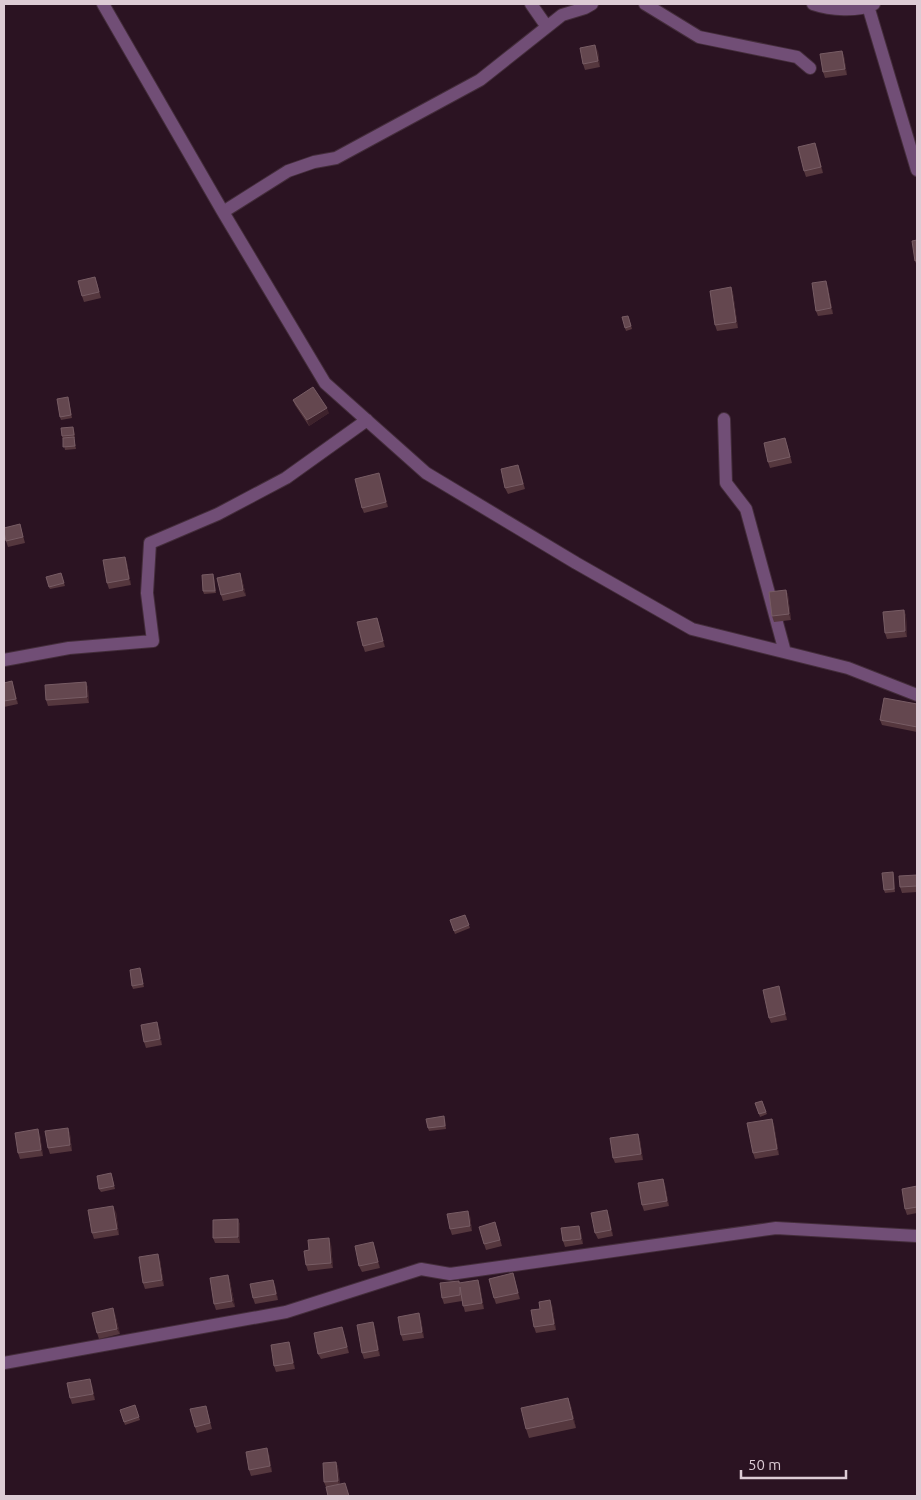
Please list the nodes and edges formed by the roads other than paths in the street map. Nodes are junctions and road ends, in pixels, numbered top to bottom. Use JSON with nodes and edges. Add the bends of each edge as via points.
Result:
{"nodes":[{"id":1,"x":103,"y":4,"type":"edge"},
{"id":2,"x":531,"y":4,"type":"edge"},
{"id":3,"x":592,"y":4,"type":"edge"},
{"id":4,"x":645,"y":4,"type":"edge"},
{"id":5,"x":813,"y":4,"type":"edge"},
{"id":6,"x":871,"y":5,"type":"edge"},
{"id":7,"x":547,"y":27,"type":"junction"},
{"id":8,"x":810,"y":68,"type":"dead end"},
{"id":9,"x":917,"y":170,"type":"edge"},
{"id":10,"x":223,"y":212,"type":"junction"},
{"id":11,"x":724,"y":419,"type":"dead end"},
{"id":12,"x":367,"y":420,"type":"junction"},
{"id":13,"x":786,"y":652,"type":"junction"},
{"id":14,"x":4,"y":660,"type":"edge"},
{"id":15,"x":917,"y":695,"type":"edge"},
{"id":16,"x":917,"y":1236,"type":"edge"},
{"id":17,"x":4,"y":1363,"type":"edge"}],
"edges":[{"from":1,"to":10,"type":"street"},
{"from":2,"to":7,"type":"street"},
{"from":3,"to":7,"type":"street","via":[[562,15]]},
{"from":4,"to":8,"type":"street","via":[[699,37],[798,57]]},
{"from":5,"to":6,"type":"street","via":[[847,9]]},
{"from":6,"to":9,"type":"street"},
{"from":7,"to":10,"type":"street","via":[[480,80],[336,158],[288,171]]},
{"from":10,"to":12,"type":"street","via":[[325,383]]},
{"from":11,"to":13,"type":"street","via":[[726,483],[746,509]]},
{"from":12,"to":13,"type":"street","via":[[426,474],[692,629]]},
{"from":12,"to":14,"type":"street","via":[[286,478],[218,514],[150,543],[147,593],[153,641],[69,648]]},
{"from":13,"to":15,"type":"street","via":[[848,668]]},
{"from":16,"to":17,"type":"street","via":[[776,1228],[450,1274],[421,1269],[286,1312]]}]}
